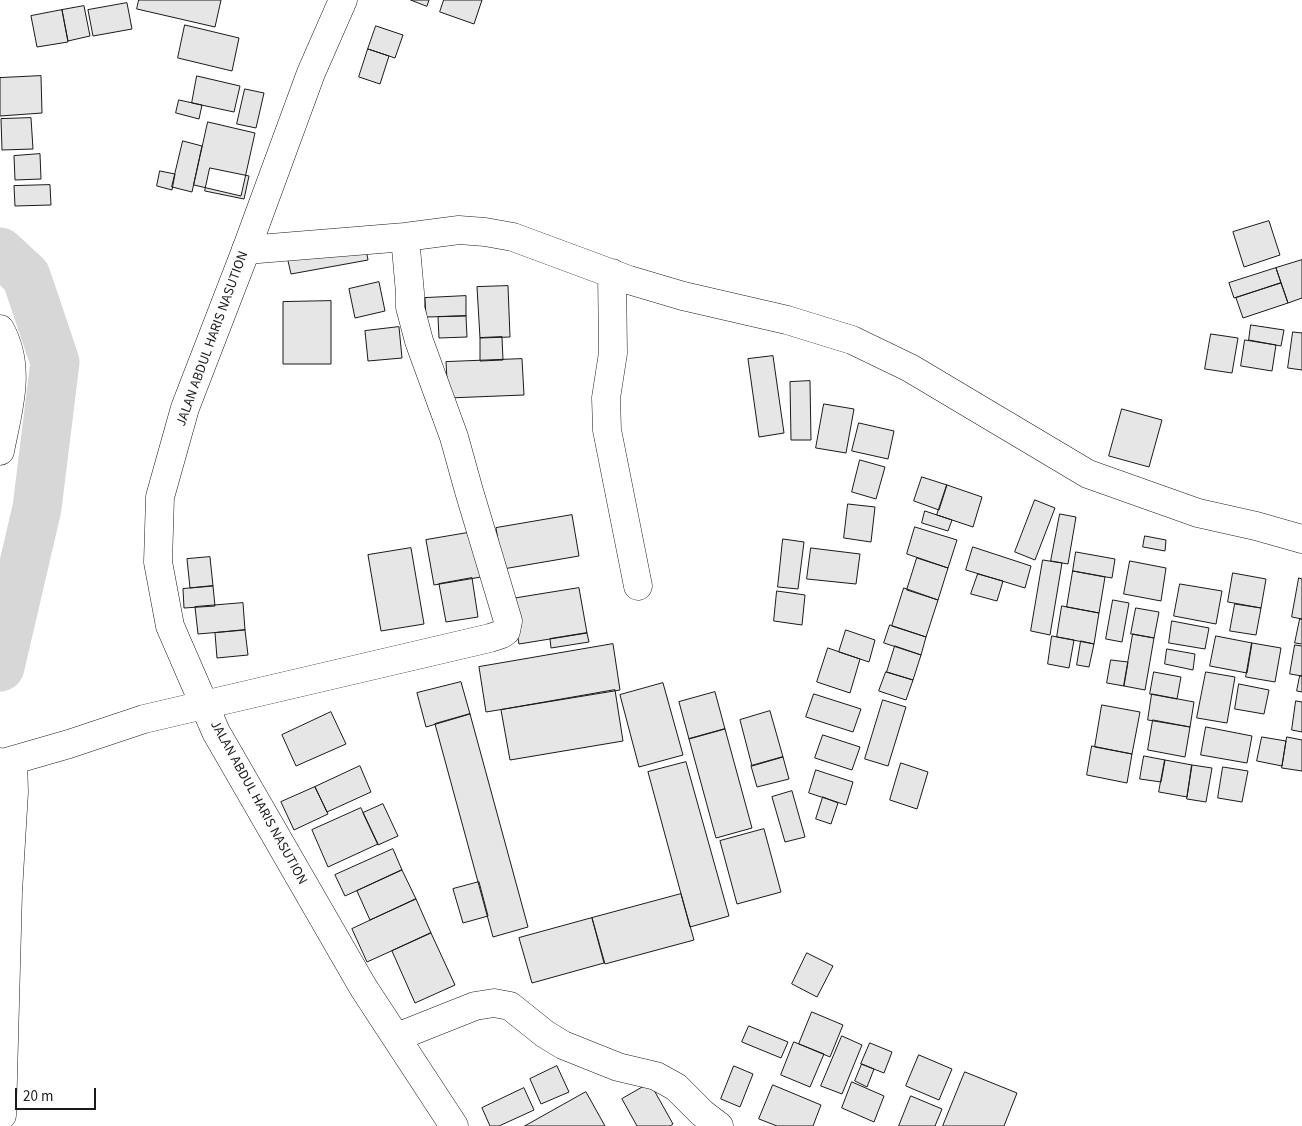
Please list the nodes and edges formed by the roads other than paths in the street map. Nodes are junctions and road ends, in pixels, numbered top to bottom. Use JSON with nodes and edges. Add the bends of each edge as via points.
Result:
{"nodes":[{"id":1,"x":343,"y":0,"type":"edge"},
{"id":2,"x":405,"y":237,"type":"junction"},
{"id":3,"x":246,"y":250,"type":"junction"},
{"id":4,"x":612,"y":273,"type":"junction"},
{"id":5,"x":0,"y":329,"type":"edge"},
{"id":6,"x":0,"y":451,"type":"edge"},
{"id":7,"x":1302,"y":539,"type":"edge"},
{"id":8,"x":638,"y":586,"type":"dead end"},
{"id":9,"x":205,"y":704,"type":"junction"},
{"id":10,"x":5,"y":761,"type":"edge"},
{"id":11,"x":397,"y":1037,"type":"junction"},
{"id":12,"x":2,"y":1115,"type":"dead end"},
{"id":13,"x":454,"y":1126,"type":"edge"},
{"id":14,"x":719,"y":1126,"type":"edge"}],
"edges":[{"from":1,"to":3,"type":"street","name":"JALAN ABDUL HARIS NASUTION","via":[[311,73]]},
{"from":2,"to":3,"type":"street"},
{"from":2,"to":4,"type":"street","via":[[459,230],[485,232],[513,237]]},
{"from":2,"to":9,"type":"street","via":[[410,308],[454,437],[508,621],[506,631],[490,638]]},
{"from":3,"to":9,"type":"street","name":"JALAN ABDUL HARIS NASUTION","via":[[185,408],[160,497],[158,562],[170,626]]},
{"from":4,"to":7,"type":"street","via":[[683,296],[787,320],[852,340],[910,368],[1088,474],[1198,513]]},
{"from":4,"to":8,"type":"street","via":[[613,353],[606,398],[607,430]]},
{"from":5,"to":6,"type":"street","via":[[10,354],[13,380]]},
{"from":9,"to":10,"type":"street"},
{"from":9,"to":11,"type":"street","name":"JALAN ABDUL HARIS NASUTION","via":[[216,732],[353,970]]},
{"from":10,"to":12,"type":"street","via":[[14,792]]},
{"from":11,"to":13,"type":"street","name":"JALAN ABDUL HARIS NASUTION"},
{"from":11,"to":14,"type":"street","via":[[475,1006],[494,1003],[510,1006],[563,1045],[618,1067],[656,1076],[676,1087]]}]}
